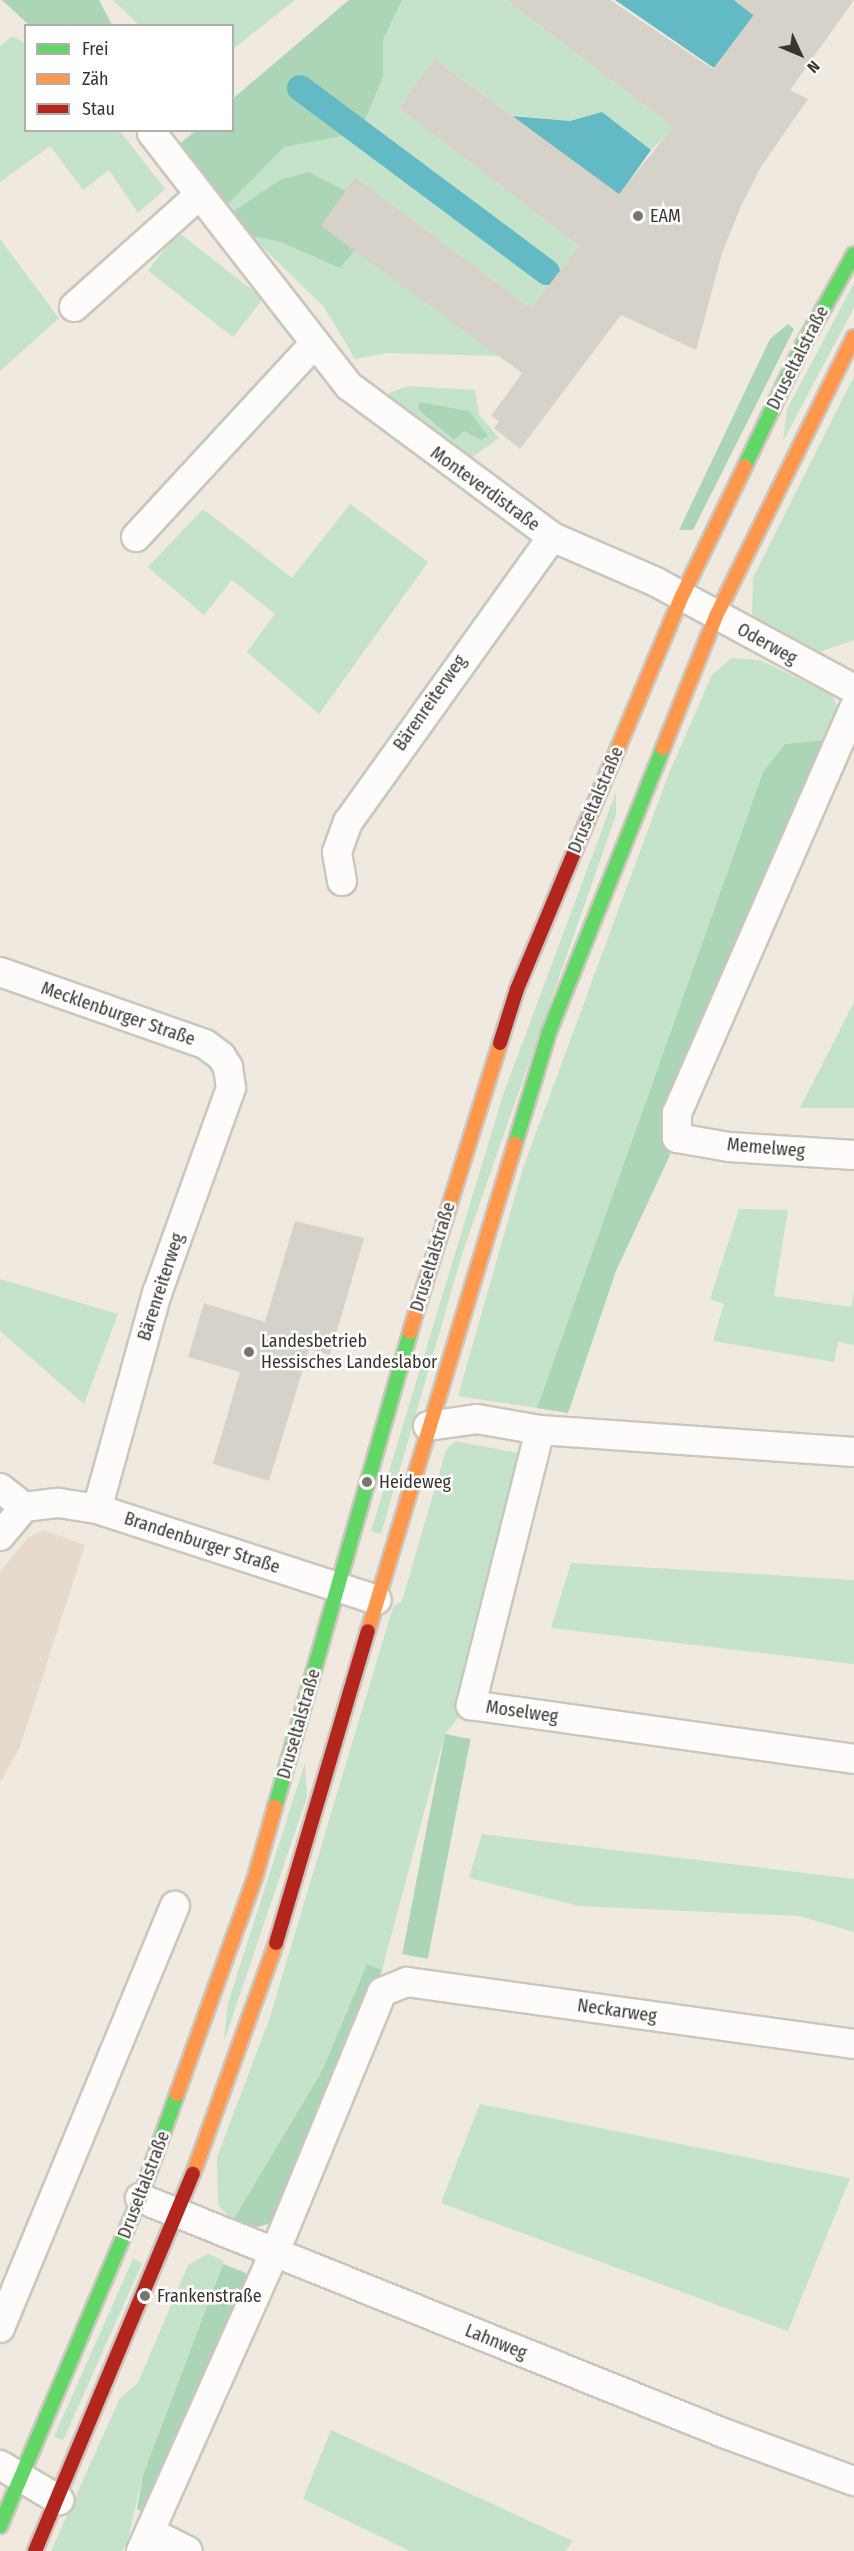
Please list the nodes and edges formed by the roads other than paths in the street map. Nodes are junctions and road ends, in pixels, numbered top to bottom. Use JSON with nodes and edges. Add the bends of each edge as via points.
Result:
{"nodes":[{"id":1,"x":152,"y":133,"type":"dead end"},
{"id":2,"x":198,"y":196,"type":"junction"},
{"id":3,"x":854,"y":254,"type":"edge"},
{"id":4,"x":74,"y":307,"type":"dead end"},
{"id":5,"x":854,"y":337,"type":"edge"},
{"id":6,"x":314,"y":344,"type":"junction"},
{"id":7,"x":136,"y":537,"type":"dead end"},
{"id":8,"x":552,"y":537,"type":"junction"},
{"id":9,"x":682,"y":596,"type":"junction"},
{"id":10,"x":716,"y":616,"type":"junction"},
{"id":11,"x":854,"y":689,"type":"edge"},
{"id":12,"x":854,"y":708,"type":"edge"},
{"id":13,"x":342,"y":881,"type":"dead end"},
{"id":14,"x":0,"y":972,"type":"edge"},
{"id":15,"x":228,"y":1067,"type":"joint"},
{"id":16,"x":854,"y":1155,"type":"edge"},
{"id":17,"x":428,"y":1426,"type":"junction"},
{"id":18,"x":540,"y":1430,"type":"junction"},
{"id":19,"x":854,"y":1452,"type":"edge"},
{"id":20,"x":0,"y":1488,"type":"edge"},
{"id":21,"x":24,"y":1507,"type":"junction"},
{"id":22,"x":97,"y":1509,"type":"junction"},
{"id":23,"x":0,"y":1536,"type":"edge"},
{"id":24,"x":338,"y":1587,"type":"junction"},
{"id":25,"x":377,"y":1600,"type":"junction"},
{"id":26,"x":854,"y":1759,"type":"edge"},
{"id":27,"x":175,"y":1906,"type":"dead end"},
{"id":28,"x":854,"y":2044,"type":"edge"},
{"id":29,"x":140,"y":2198,"type":"junction"},
{"id":30,"x":179,"y":2213,"type":"junction"},
{"id":31,"x":275,"y":2252,"type":"junction"},
{"id":32,"x":0,"y":2328,"type":"edge"},
{"id":33,"x":11,"y":2472,"type":"edge"},
{"id":34,"x":854,"y":2481,"type":"edge"},
{"id":35,"x":59,"y":2499,"type":"junction"},
{"id":36,"x":0,"y":2526,"type":"edge"},
{"id":37,"x":146,"y":2541,"type":"edge"},
{"id":38,"x":35,"y":2551,"type":"edge"},
{"id":39,"x":188,"y":2551,"type":"edge"}],
"edges":[{"from":1,"to":2,"type":"street","name":"Monteverdistraße"},
{"from":2,"to":4,"type":"street"},
{"from":2,"to":6,"type":"street","name":"Monteverdistraße"},
{"from":3,"to":9,"type":"main road","name":"Druseltalstraße","via":[[803,345]]},
{"from":5,"to":10,"type":"main road"},
{"from":6,"to":7,"type":"street"},
{"from":6,"to":8,"type":"street","name":"Monteverdistraße","via":[[349,386]]},
{"from":8,"to":9,"type":"street","name":"Monteverdistraße"},
{"from":8,"to":13,"type":"street","name":"Bärenreiterweg","via":[[348,822],[337,852]]},
{"from":9,"to":10,"type":"street","name":"Oderweg"},
{"from":9,"to":24,"type":"main road","name":"Druseltalstraße","via":[[517,989],[401,1362]]},
{"from":10,"to":11,"type":"street","name":"Oderweg"},
{"from":10,"to":17,"type":"main road","via":[[549,1032]]},
{"from":12,"to":16,"type":"street","name":"Memelweg","via":[[678,1113],[678,1138],[729,1147]]},
{"from":14,"to":15,"type":"street","name":"Mecklenburger Straße","via":[[205,1044]]},
{"from":15,"to":22,"type":"street","name":"Bärenreiterweg","via":[[231,1088],[157,1293]]},
{"from":17,"to":18,"type":"street","via":[[477,1419]]},
{"from":17,"to":25,"type":"main road"},
{"from":18,"to":19,"type":"street"},
{"from":18,"to":26,"type":"street","name":"Moselweg","via":[[471,1705]]},
{"from":20,"to":21,"type":"street"},
{"from":21,"to":22,"type":"street","name":"Brandenburger Straße","via":[[59,1503]]},
{"from":21,"to":23,"type":"street"},
{"from":22,"to":24,"type":"street","name":"Brandenburger Straße"},
{"from":24,"to":25,"type":"street","name":"Brandenburger Straße"},
{"from":24,"to":29,"type":"main road","name":"Druseltalstraße","via":[[256,1874]]},
{"from":25,"to":30,"type":"main road","via":[[296,1887]]},
{"from":27,"to":32,"type":"street"},
{"from":28,"to":31,"type":"street","name":"Neckarweg","via":[[407,1982],[382,1992]]},
{"from":29,"to":30,"type":"street","name":"Lahnweg"},
{"from":29,"to":33,"type":"main road","name":"Druseltalstraße"},
{"from":30,"to":31,"type":"street","name":"Lahnweg"},
{"from":30,"to":35,"type":"main road"},
{"from":31,"to":34,"type":"street","name":"Lahnweg"},
{"from":31,"to":37,"type":"street"},
{"from":33,"to":35,"type":"street"},
{"from":33,"to":36,"type":"main road","name":"Druseltalstraße"},
{"from":35,"to":38,"type":"main road"},
{"from":37,"to":39,"type":"street"}]}
